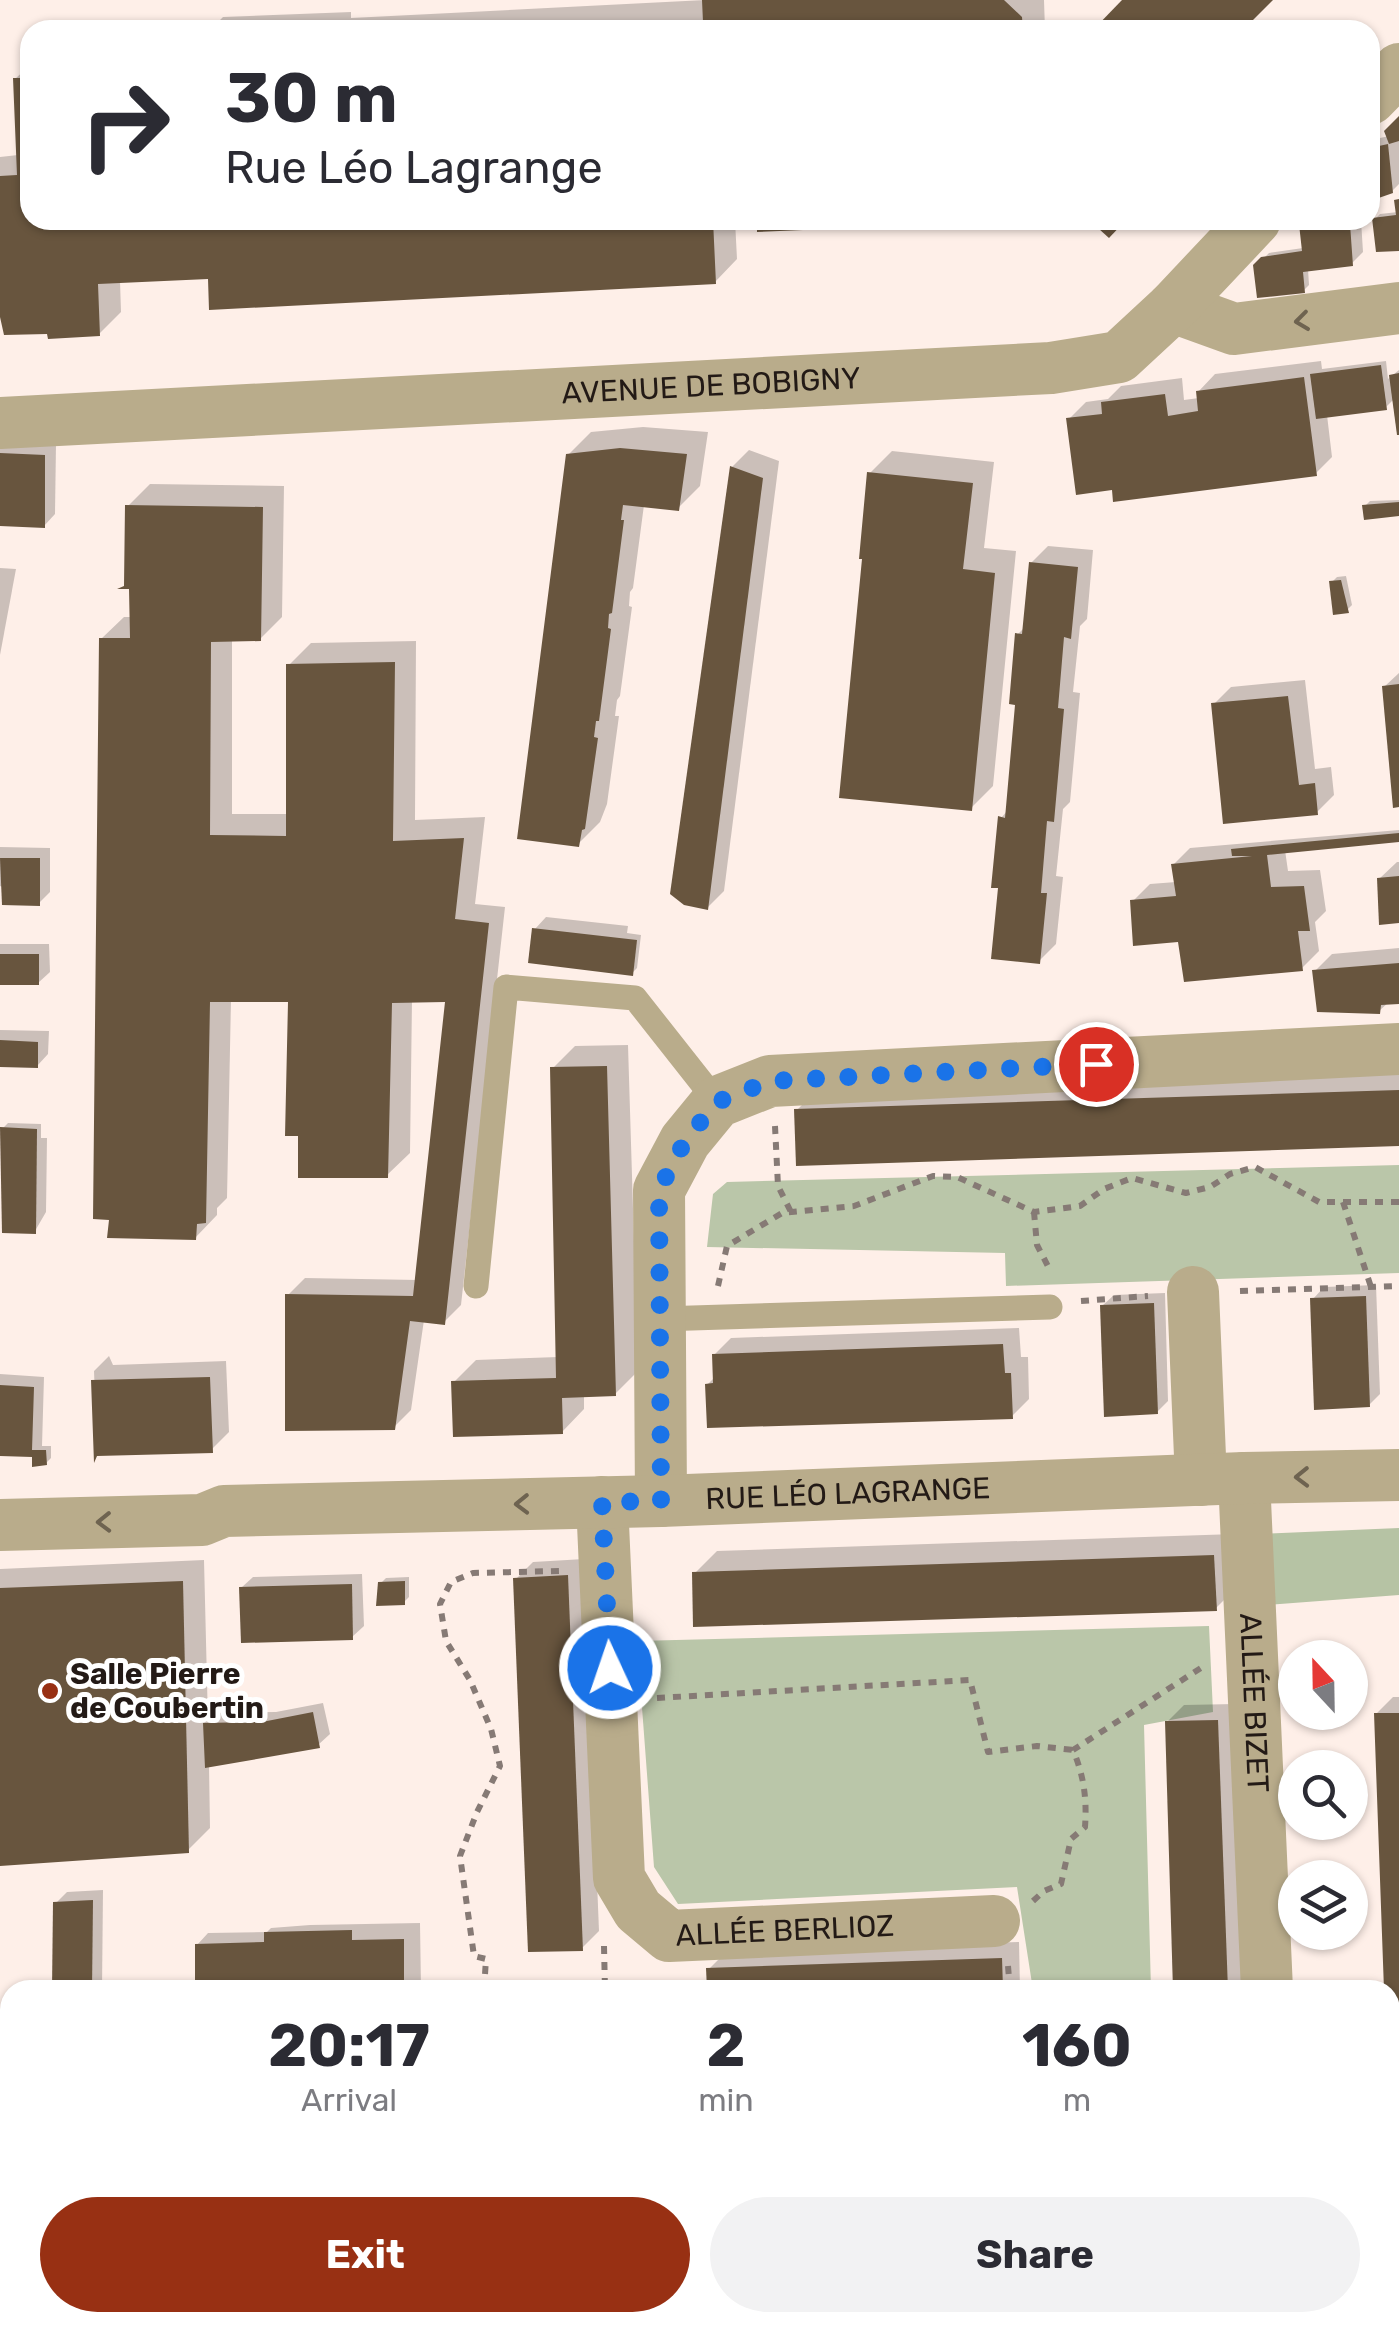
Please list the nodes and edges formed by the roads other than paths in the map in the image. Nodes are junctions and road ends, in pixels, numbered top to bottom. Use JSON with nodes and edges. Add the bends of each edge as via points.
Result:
{"nodes":[{"id":1,"x":1399,"y":69,"type":"edge"},
{"id":2,"x":1380,"y":89,"type":"edge"},
{"id":3,"x":1245,"y":230,"type":"edge"},
{"id":4,"x":1172,"y":306,"type":"junction"},
{"id":5,"x":1399,"y":308,"type":"edge"},
{"id":6,"x":0,"y":423,"type":"edge"},
{"id":7,"x":1399,"y":1049,"type":"edge"},
{"id":8,"x":717,"y":1102,"type":"junction"},
{"id":9,"x":476,"y":1286,"type":"dead end"},
{"id":10,"x":1193,"y":1292,"type":"dead end"},
{"id":11,"x":1050,"y":1307,"type":"dead end"},
{"id":12,"x":660,"y":1320,"type":"junction"},
{"id":13,"x":1399,"y":1475,"type":"edge"},
{"id":14,"x":1222,"y":1479,"type":"junction"},
{"id":15,"x":661,"y":1501,"type":"junction"},
{"id":16,"x":602,"y":1502,"type":"junction"},
{"id":17,"x":0,"y":1525,"type":"edge"},
{"id":18,"x":1011,"y":1918,"type":"road end"},
{"id":19,"x":1267,"y":1980,"type":"edge"}],
"edges":[{"from":1,"to":2,"type":"street"},
{"from":3,"to":4,"type":"street","name":"AVENUE DE BOBIGNY"},
{"from":5,"to":4,"type":"street","one_way":true,"via":[[1234,329]]},
{"from":4,"to":6,"type":"street","name":"AVENUE DE BOBIGNY","via":[[1119,357],[1051,368]]},
{"from":7,"to":8,"type":"street","via":[[770,1081]]},
{"from":8,"to":9,"type":"lane","via":[[635,998],[506,986]]},
{"from":8,"to":12,"type":"street","via":[[685,1141],[659,1190]]},
{"from":10,"to":14,"type":"street","name":"ALLÉE BIZET"},
{"from":11,"to":12,"type":"lane"},
{"from":12,"to":15,"type":"street"},
{"from":13,"to":14,"type":"street","name":"RUE LÉO LAGRANGE","one_way":true},
{"from":14,"to":15,"type":"street","name":"RUE LÉO LAGRANGE"},
{"from":14,"to":19,"type":"street","name":"ALLÉE BIZET","via":[[1251,1636]]},
{"from":15,"to":16,"type":"street","name":"RUE LÉO LAGRANGE"},
{"from":16,"to":17,"type":"street","name":"RUE LÉO LAGRANGE","one_way":true,"via":[[224,1511],[202,1520]]},
{"from":16,"to":18,"type":"street","name":"ALLÉE BERLIOZ","via":[[619,1878],[638,1910],[670,1936]]}]}
